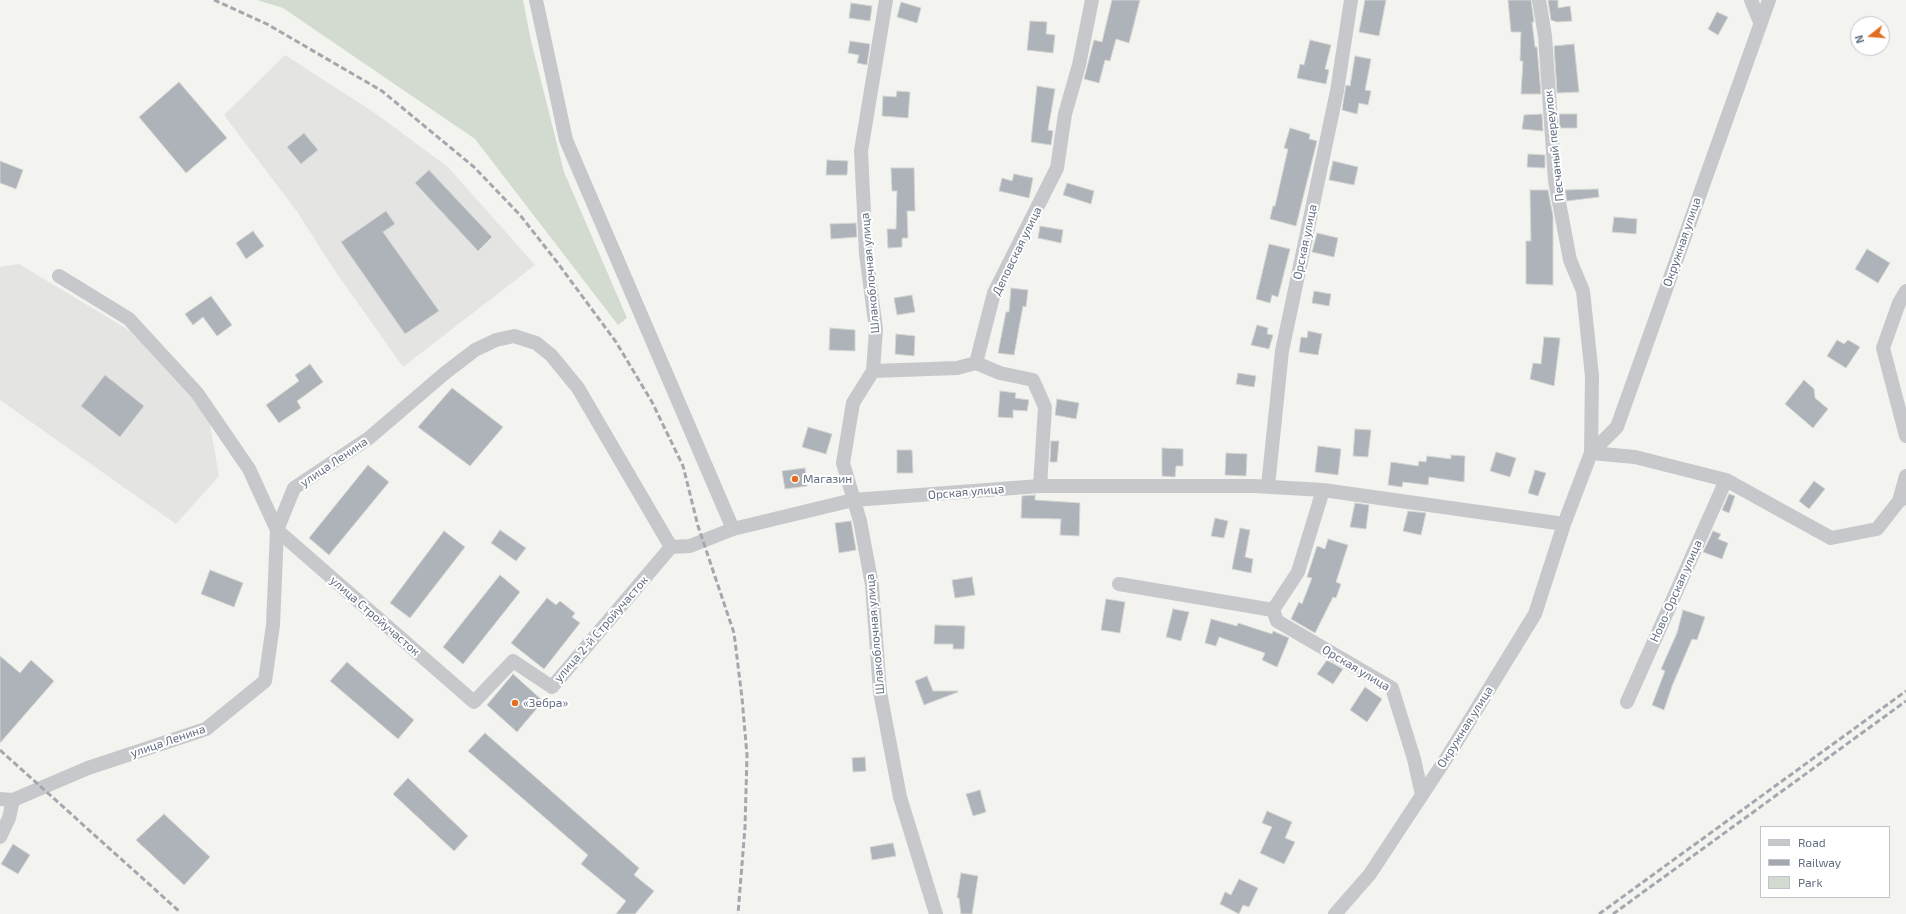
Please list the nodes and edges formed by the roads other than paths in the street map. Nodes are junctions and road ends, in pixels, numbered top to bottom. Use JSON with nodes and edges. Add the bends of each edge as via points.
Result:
{"nodes":[{"id":1,"x":536,"y":0,"type":"edge"},
{"id":2,"x":886,"y":0,"type":"edge"},
{"id":3,"x":1092,"y":0,"type":"edge"},
{"id":4,"x":1351,"y":0,"type":"edge"},
{"id":5,"x":1539,"y":0,"type":"edge"},
{"id":6,"x":1751,"y":0,"type":"edge"},
{"id":7,"x":1769,"y":0,"type":"edge"},
{"id":8,"x":1760,"y":22,"type":"junction"},
{"id":9,"x":59,"y":276,"type":"dead end"},
{"id":10,"x":1906,"y":291,"type":"edge"},
{"id":11,"x":976,"y":363,"type":"junction"},
{"id":12,"x":873,"y":371,"type":"junction"},
{"id":13,"x":1906,"y":436,"type":"edge"},
{"id":14,"x":1591,"y":453,"type":"junction"},
{"id":15,"x":1906,"y":476,"type":"edge"},
{"id":16,"x":1726,"y":480,"type":"junction"},
{"id":17,"x":1040,"y":486,"type":"junction"},
{"id":18,"x":1268,"y":486,"type":"junction"},
{"id":19,"x":1323,"y":490,"type":"junction"},
{"id":20,"x":1903,"y":499,"type":"edge"},
{"id":21,"x":853,"y":500,"type":"junction"},
{"id":22,"x":1564,"y":524,"type":"junction"},
{"id":23,"x":733,"y":529,"type":"junction"},
{"id":24,"x":277,"y":530,"type":"junction"},
{"id":25,"x":671,"y":547,"type":"junction"},
{"id":26,"x":1119,"y":584,"type":"dead end"},
{"id":27,"x":1273,"y":610,"type":"junction"},
{"id":28,"x":474,"y":702,"type":"joint"},
{"id":29,"x":1627,"y":702,"type":"dead end"},
{"id":30,"x":1422,"y":795,"type":"junction"},
{"id":31,"x":6,"y":800,"type":"edge"},
{"id":32,"x":0,"y":838,"type":"edge"},
{"id":33,"x":936,"y":914,"type":"edge"},
{"id":34,"x":1335,"y":914,"type":"edge"}],
"edges":[{"from":1,"to":23,"type":"street","via":[[566,140]]},
{"from":2,"to":12,"type":"street","name":"Шлакоблочная улица","via":[[861,151],[866,254],[876,329]]},
{"from":3,"to":11,"type":"street","name":"Деповская улица","via":[[1079,65],[1065,114],[1058,168],[994,293]]},
{"from":4,"to":18,"type":"street","name":"Орская улица","via":[[1337,91],[1282,351]]},
{"from":5,"to":14,"type":"street","name":"Песчаный переулок","via":[[1545,36],[1555,180],[1570,260],[1584,291],[1592,376]]},
{"from":6,"to":8,"type":"street"},
{"from":7,"to":8,"type":"street","name":"Окружная улица"},
{"from":8,"to":14,"type":"street","name":"Окружная улица","via":[[1617,428]]},
{"from":9,"to":24,"type":"street","via":[[129,319],[197,393],[249,469]]},
{"from":10,"to":13,"type":"street","via":[[1899,303],[1883,348]]},
{"from":11,"to":12,"type":"street","via":[[957,368]]},
{"from":11,"to":17,"type":"street","via":[[1000,373],[1034,380],[1045,407]]},
{"from":12,"to":21,"type":"street","name":"Шлакоблочная улица","via":[[852,403],[843,462]]},
{"from":14,"to":16,"type":"street","via":[[1635,457]]},
{"from":14,"to":22,"type":"street","name":"Песчаный переулок"},
{"from":15,"to":20,"type":"street"},
{"from":16,"to":20,"type":"street","via":[[1831,538],[1877,528]]},
{"from":16,"to":29,"type":"street","name":"Ново-Орская улица"},
{"from":17,"to":18,"type":"street","name":"Орская улица"},
{"from":17,"to":21,"type":"street","name":"Орская улица"},
{"from":18,"to":19,"type":"street","name":"Орская улица"},
{"from":19,"to":22,"type":"street","name":"Орская улица"},
{"from":19,"to":27,"type":"street","via":[[1298,572]]},
{"from":21,"to":23,"type":"street","name":"Орская улица"},
{"from":21,"to":33,"type":"street","name":"Шлакоблочная улица","via":[[860,521],[872,584],[880,692],[900,797]]},
{"from":22,"to":30,"type":"street","name":"Окружная улица","via":[[1535,614]]},
{"from":23,"to":25,"type":"street","name":"Орская улица","via":[[690,546]]},
{"from":24,"to":25,"type":"street","name":"улица Ленина","via":[[294,488],[369,438],[475,350],[496,340],[514,336],[536,343],[551,355],[578,388]]},
{"from":24,"to":28,"type":"street","name":"улица Стройучасток"},
{"from":24,"to":31,"type":"street","name":"улица Ленина","via":[[273,625],[265,681],[206,729],[88,768]]},
{"from":25,"to":28,"type":"street","name":"улица 2-й Стройучасток","via":[[552,687],[513,661]]},
{"from":26,"to":27,"type":"street"},
{"from":27,"to":30,"type":"street","name":"Орская улица","via":[[1277,621],[1392,688],[1414,758]]},
{"from":30,"to":34,"type":"street","name":"Окружная улица","via":[[1370,874]]},
{"from":31,"to":32,"type":"street","via":[[9,818]]}]}
